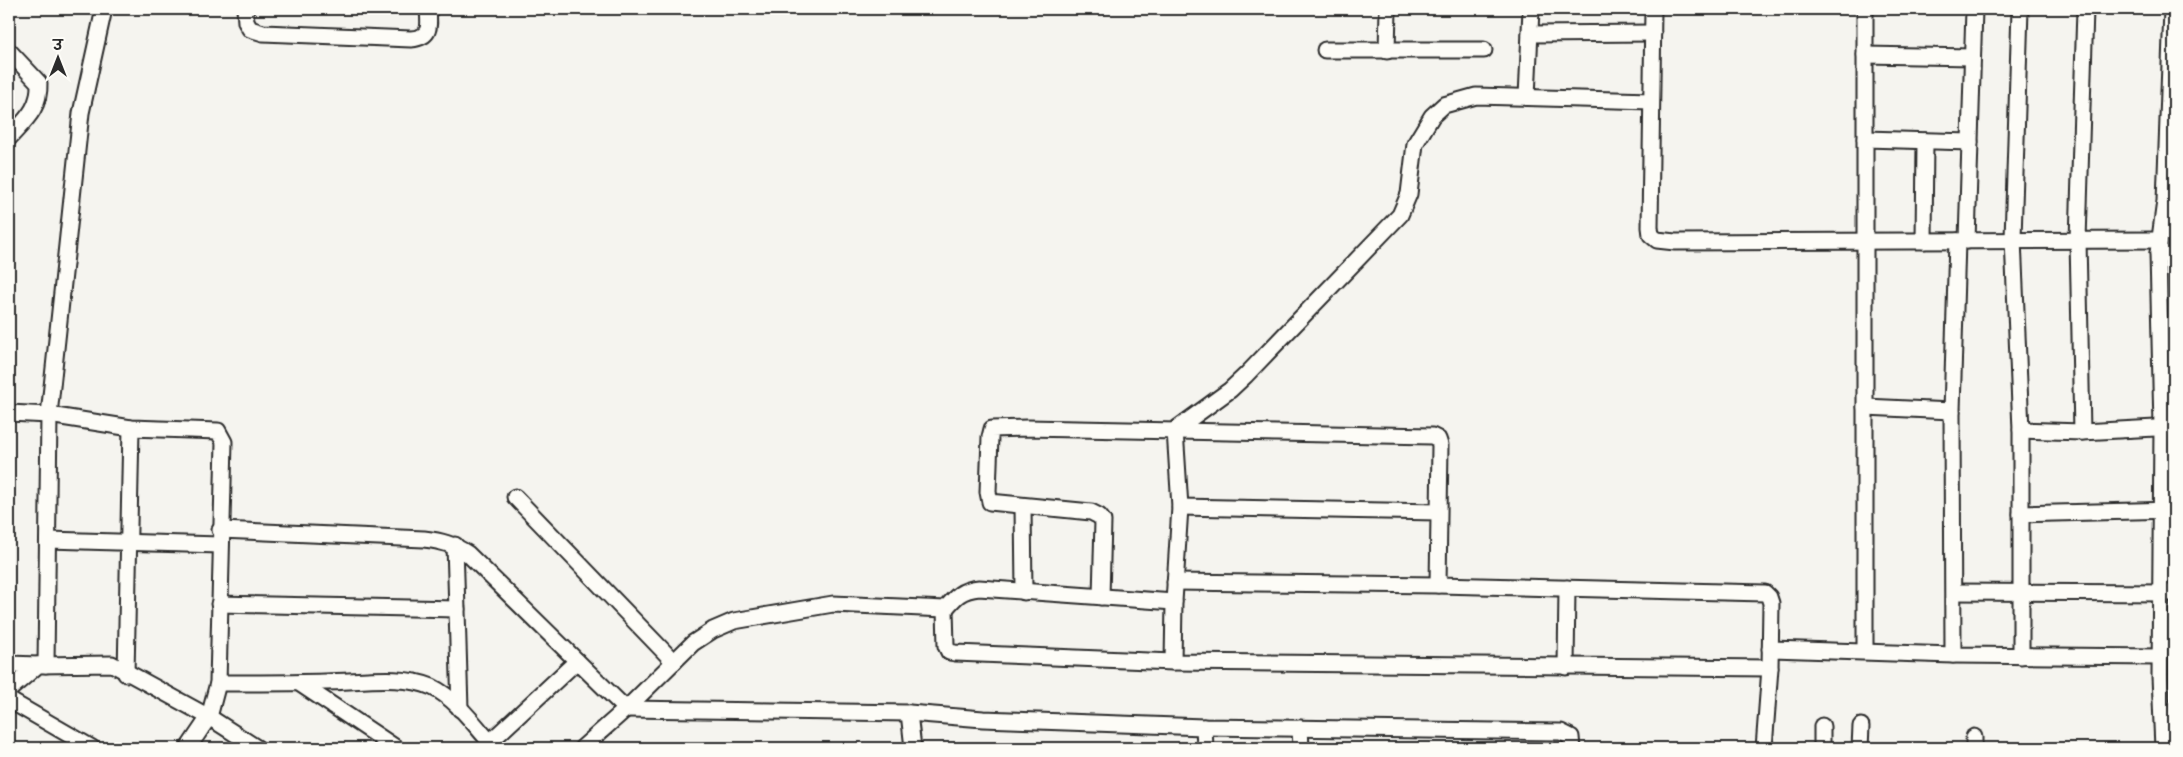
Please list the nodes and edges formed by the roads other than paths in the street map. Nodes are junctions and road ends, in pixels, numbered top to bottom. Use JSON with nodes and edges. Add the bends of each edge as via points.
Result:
{"nodes":[{"id":1,"x":104,"y":9,"type":"edge"},
{"id":2,"x":245,"y":9,"type":"edge"},
{"id":3,"x":428,"y":9,"type":"edge"},
{"id":4,"x":1388,"y":9,"type":"edge"},
{"id":5,"x":1531,"y":9,"type":"edge"},
{"id":6,"x":1653,"y":9,"type":"edge"},
{"id":7,"x":1865,"y":9,"type":"edge"},
{"id":8,"x":1974,"y":9,"type":"edge"},
{"id":9,"x":2020,"y":9,"type":"edge"},
{"id":10,"x":2085,"y":9,"type":"edge"},
{"id":11,"x":2172,"y":17,"type":"edge"},
{"id":12,"x":1652,"y":33,"type":"junction"},
{"id":13,"x":1530,"y":34,"type":"junction"},
{"id":14,"x":1325,"y":50,"type":"dead end"},
{"id":15,"x":1484,"y":50,"type":"dead end"},
{"id":16,"x":9,"y":51,"type":"edge"},
{"id":17,"x":1387,"y":51,"type":"junction"},
{"id":18,"x":1865,"y":55,"type":"junction"},
{"id":19,"x":1972,"y":57,"type":"junction"},
{"id":20,"x":2172,"y":89,"type":"edge"},
{"id":21,"x":1527,"y":97,"type":"junction"},
{"id":22,"x":1651,"y":101,"type":"junction"},
{"id":23,"x":9,"y":138,"type":"edge"},
{"id":24,"x":1865,"y":139,"type":"junction"},
{"id":25,"x":1925,"y":141,"type":"junction"},
{"id":26,"x":1970,"y":142,"type":"junction"},
{"id":27,"x":2170,"y":150,"type":"edge"},
{"id":28,"x":2170,"y":201,"type":"edge"},
{"id":29,"x":2013,"y":239,"type":"junction"},
{"id":30,"x":2078,"y":240,"type":"junction"},
{"id":31,"x":1865,"y":241,"type":"junction"},
{"id":32,"x":1924,"y":241,"type":"junction"},
{"id":33,"x":1962,"y":241,"type":"junction"},
{"id":34,"x":2158,"y":247,"type":"junction"},
{"id":35,"x":2174,"y":254,"type":"edge"},
{"id":36,"x":2167,"y":335,"type":"edge"},
{"id":37,"x":1865,"y":407,"type":"junction"},
{"id":38,"x":1952,"y":411,"type":"junction"},
{"id":39,"x":9,"y":413,"type":"edge"},
{"id":40,"x":49,"y":415,"type":"junction"},
{"id":41,"x":2168,"y":427,"type":"edge"},
{"id":42,"x":131,"y":428,"type":"junction"},
{"id":43,"x":1175,"y":430,"type":"junction"},
{"id":44,"x":2021,"y":430,"type":"junction"},
{"id":45,"x":2082,"y":432,"type":"junction"},
{"id":46,"x":515,"y":496,"type":"dead end"},
{"id":47,"x":1023,"y":506,"type":"junction"},
{"id":48,"x":1180,"y":507,"type":"junction"},
{"id":49,"x":2168,"y":511,"type":"edge"},
{"id":50,"x":1438,"y":512,"type":"junction"},
{"id":51,"x":2021,"y":514,"type":"junction"},
{"id":52,"x":220,"y":538,"type":"junction"},
{"id":53,"x":48,"y":540,"type":"junction"},
{"id":54,"x":129,"y":542,"type":"junction"},
{"id":55,"x":455,"y":546,"type":"junction"},
{"id":56,"x":1175,"y":582,"type":"junction"},
{"id":57,"x":1438,"y":585,"type":"junction"},
{"id":58,"x":1567,"y":588,"type":"junction"},
{"id":59,"x":1024,"y":592,"type":"junction"},
{"id":60,"x":1954,"y":592,"type":"junction"},
{"id":61,"x":2022,"y":592,"type":"junction"},
{"id":62,"x":2168,"y":594,"type":"edge"},
{"id":63,"x":1101,"y":597,"type":"junction"},
{"id":64,"x":1174,"y":602,"type":"junction"},
{"id":65,"x":219,"y":604,"type":"junction"},
{"id":66,"x":457,"y":609,"type":"junction"},
{"id":67,"x":945,"y":609,"type":"junction"},
{"id":68,"x":1770,"y":649,"type":"junction"},
{"id":69,"x":1865,"y":651,"type":"junction"},
{"id":70,"x":1953,"y":656,"type":"junction"},
{"id":71,"x":2021,"y":656,"type":"junction"},
{"id":72,"x":2160,"y":658,"type":"junction"},
{"id":73,"x":577,"y":661,"type":"junction"},
{"id":74,"x":674,"y":662,"type":"junction"},
{"id":75,"x":1174,"y":662,"type":"junction"},
{"id":76,"x":9,"y":664,"type":"edge"},
{"id":77,"x":42,"y":665,"type":"junction"},
{"id":78,"x":1566,"y":667,"type":"junction"},
{"id":79,"x":1770,"y":668,"type":"junction"},
{"id":80,"x":126,"y":674,"type":"junction"},
{"id":81,"x":2167,"y":676,"type":"edge"},
{"id":82,"x":218,"y":683,"type":"junction"},
{"id":83,"x":299,"y":683,"type":"junction"},
{"id":84,"x":9,"y":690,"type":"edge"},
{"id":85,"x":9,"y":700,"type":"edge"},
{"id":86,"x":460,"y":709,"type":"junction"},
{"id":87,"x":626,"y":709,"type":"junction"},
{"id":88,"x":909,"y":713,"type":"junction"},
{"id":89,"x":209,"y":717,"type":"junction"},
{"id":90,"x":1822,"y":726,"type":"dead end"},
{"id":91,"x":1861,"y":726,"type":"dead end"},
{"id":92,"x":1204,"y":727,"type":"junction"},
{"id":93,"x":1300,"y":728,"type":"junction"},
{"id":94,"x":492,"y":745,"type":"edge"},
{"id":95,"x":92,"y":748,"type":"edge"},
{"id":96,"x":188,"y":748,"type":"edge"},
{"id":97,"x":257,"y":748,"type":"edge"},
{"id":98,"x":396,"y":748,"type":"edge"},
{"id":99,"x":582,"y":748,"type":"edge"},
{"id":100,"x":913,"y":748,"type":"edge"},
{"id":101,"x":1205,"y":748,"type":"edge"},
{"id":102,"x":1301,"y":748,"type":"edge"},
{"id":103,"x":1572,"y":748,"type":"edge"},
{"id":104,"x":1764,"y":748,"type":"edge"},
{"id":105,"x":1822,"y":748,"type":"edge"},
{"id":106,"x":1860,"y":748,"type":"edge"},
{"id":107,"x":2163,"y":748,"type":"edge"}],
"edges":[{"from":1,"to":40,"type":"street","via":[[81,113]]},
{"from":2,"to":3,"type":"street","via":[[250,30],[263,33],[411,39],[426,34]]},
{"from":4,"to":17,"type":"street"},
{"from":5,"to":13,"type":"street"},
{"from":6,"to":12,"type":"street"},
{"from":7,"to":18,"type":"street"},
{"from":8,"to":19,"type":"street"},
{"from":9,"to":29,"type":"street"},
{"from":10,"to":30,"type":"street"},
{"from":11,"to":20,"type":"street"},
{"from":12,"to":13,"type":"street"},
{"from":12,"to":22,"type":"street"},
{"from":13,"to":21,"type":"street"},
{"from":14,"to":17,"type":"street"},
{"from":15,"to":17,"type":"street"},
{"from":16,"to":23,"type":"street","via":[[39,84],[40,96],[34,110]]},
{"from":18,"to":19,"type":"street"},
{"from":18,"to":24,"type":"street"},
{"from":19,"to":26,"type":"street"},
{"from":20,"to":27,"type":"street"},
{"from":21,"to":22,"type":"street"},
{"from":21,"to":43,"type":"street","via":[[1476,96],[1444,105],[1432,116],[1415,144],[1409,194],[1400,215],[1246,375]]},
{"from":22,"to":31,"type":"street","via":[[1650,227],[1651,235],[1657,240]]},
{"from":24,"to":25,"type":"street"},
{"from":24,"to":31,"type":"street"},
{"from":25,"to":26,"type":"street"},
{"from":25,"to":32,"type":"street"},
{"from":26,"to":33,"type":"street"},
{"from":27,"to":28,"type":"street"},
{"from":28,"to":34,"type":"street"},
{"from":29,"to":30,"type":"street"},
{"from":29,"to":33,"type":"street"},
{"from":29,"to":44,"type":"street"},
{"from":30,"to":34,"type":"street"},
{"from":30,"to":45,"type":"street"},
{"from":31,"to":32,"type":"street"},
{"from":31,"to":37,"type":"street"},
{"from":32,"to":33,"type":"street"},
{"from":33,"to":38,"type":"street"},
{"from":34,"to":35,"type":"street"},
{"from":34,"to":36,"type":"street"},
{"from":36,"to":41,"type":"street"},
{"from":37,"to":38,"type":"street"},
{"from":37,"to":69,"type":"street"},
{"from":38,"to":60,"type":"street"},
{"from":39,"to":40,"type":"street"},
{"from":40,"to":42,"type":"street"},
{"from":40,"to":53,"type":"street"},
{"from":41,"to":45,"type":"street"},
{"from":41,"to":49,"type":"street"},
{"from":42,"to":52,"type":"street","via":[[218,431],[222,435]]},
{"from":42,"to":54,"type":"street"},
{"from":43,"to":47,"type":"street","via":[[992,429],[988,498],[997,504]]},
{"from":43,"to":48,"type":"street"},
{"from":43,"to":50,"type":"street","via":[[1432,436],[1440,445]]},
{"from":44,"to":45,"type":"street"},
{"from":44,"to":51,"type":"street"},
{"from":46,"to":74,"type":"street"},
{"from":47,"to":59,"type":"street"},
{"from":47,"to":63,"type":"street","via":[[1090,512],[1099,516],[1103,521]]},
{"from":48,"to":50,"type":"street"},
{"from":48,"to":56,"type":"street"},
{"from":49,"to":51,"type":"street"},
{"from":49,"to":62,"type":"street"},
{"from":50,"to":57,"type":"street"},
{"from":51,"to":61,"type":"street"},
{"from":52,"to":54,"type":"street"},
{"from":52,"to":55,"type":"street","via":[[424,539]]},
{"from":52,"to":65,"type":"street"},
{"from":53,"to":54,"type":"street"},
{"from":53,"to":77,"type":"street"},
{"from":54,"to":80,"type":"street"},
{"from":55,"to":66,"type":"street"},
{"from":55,"to":73,"type":"street","via":[[468,554]]},
{"from":56,"to":57,"type":"street"},
{"from":56,"to":64,"type":"street"},
{"from":57,"to":58,"type":"street"},
{"from":58,"to":68,"type":"street","via":[[1765,593],[1771,603]]},
{"from":58,"to":78,"type":"street"},
{"from":59,"to":63,"type":"street"},
{"from":59,"to":67,"type":"street","via":[[966,589],[957,594]]},
{"from":60,"to":61,"type":"street"},
{"from":60,"to":70,"type":"street"},
{"from":61,"to":62,"type":"street"},
{"from":61,"to":71,"type":"street"},
{"from":62,"to":72,"type":"street"},
{"from":63,"to":64,"type":"street"},
{"from":64,"to":75,"type":"street"},
{"from":65,"to":66,"type":"street"},
{"from":65,"to":82,"type":"street"},
{"from":66,"to":86,"type":"street"},
{"from":67,"to":74,"type":"street","via":[[833,604],[769,614],[734,621],[713,630],[693,643]]},
{"from":67,"to":75,"type":"street","via":[[949,652]]},
{"from":68,"to":69,"type":"street"},
{"from":68,"to":79,"type":"street"},
{"from":69,"to":70,"type":"street"},
{"from":70,"to":71,"type":"street"},
{"from":71,"to":72,"type":"street"},
{"from":72,"to":81,"type":"street"},
{"from":73,"to":87,"type":"street"},
{"from":73,"to":94,"type":"street"},
{"from":74,"to":87,"type":"street"},
{"from":75,"to":78,"type":"street"},
{"from":76,"to":77,"type":"street"},
{"from":77,"to":80,"type":"street","via":[[112,664]]},
{"from":77,"to":84,"type":"street"},
{"from":78,"to":79,"type":"street"},
{"from":79,"to":104,"type":"street"},
{"from":80,"to":89,"type":"street"},
{"from":81,"to":107,"type":"street"},
{"from":82,"to":83,"type":"street"},
{"from":82,"to":89,"type":"street"},
{"from":83,"to":86,"type":"street","via":[[417,682],[434,688]]},
{"from":83,"to":98,"type":"street"},
{"from":85,"to":95,"type":"street"},
{"from":86,"to":94,"type":"street"},
{"from":87,"to":88,"type":"street"},
{"from":87,"to":99,"type":"street"},
{"from":88,"to":92,"type":"street"},
{"from":88,"to":100,"type":"street"},
{"from":89,"to":96,"type":"street"},
{"from":89,"to":97,"type":"street"},
{"from":90,"to":105,"type":"street"},
{"from":91,"to":106,"type":"street"},
{"from":92,"to":93,"type":"street"},
{"from":92,"to":101,"type":"street"},
{"from":93,"to":102,"type":"street"},
{"from":93,"to":103,"type":"street","via":[[1561,732],[1571,737]]}]}
